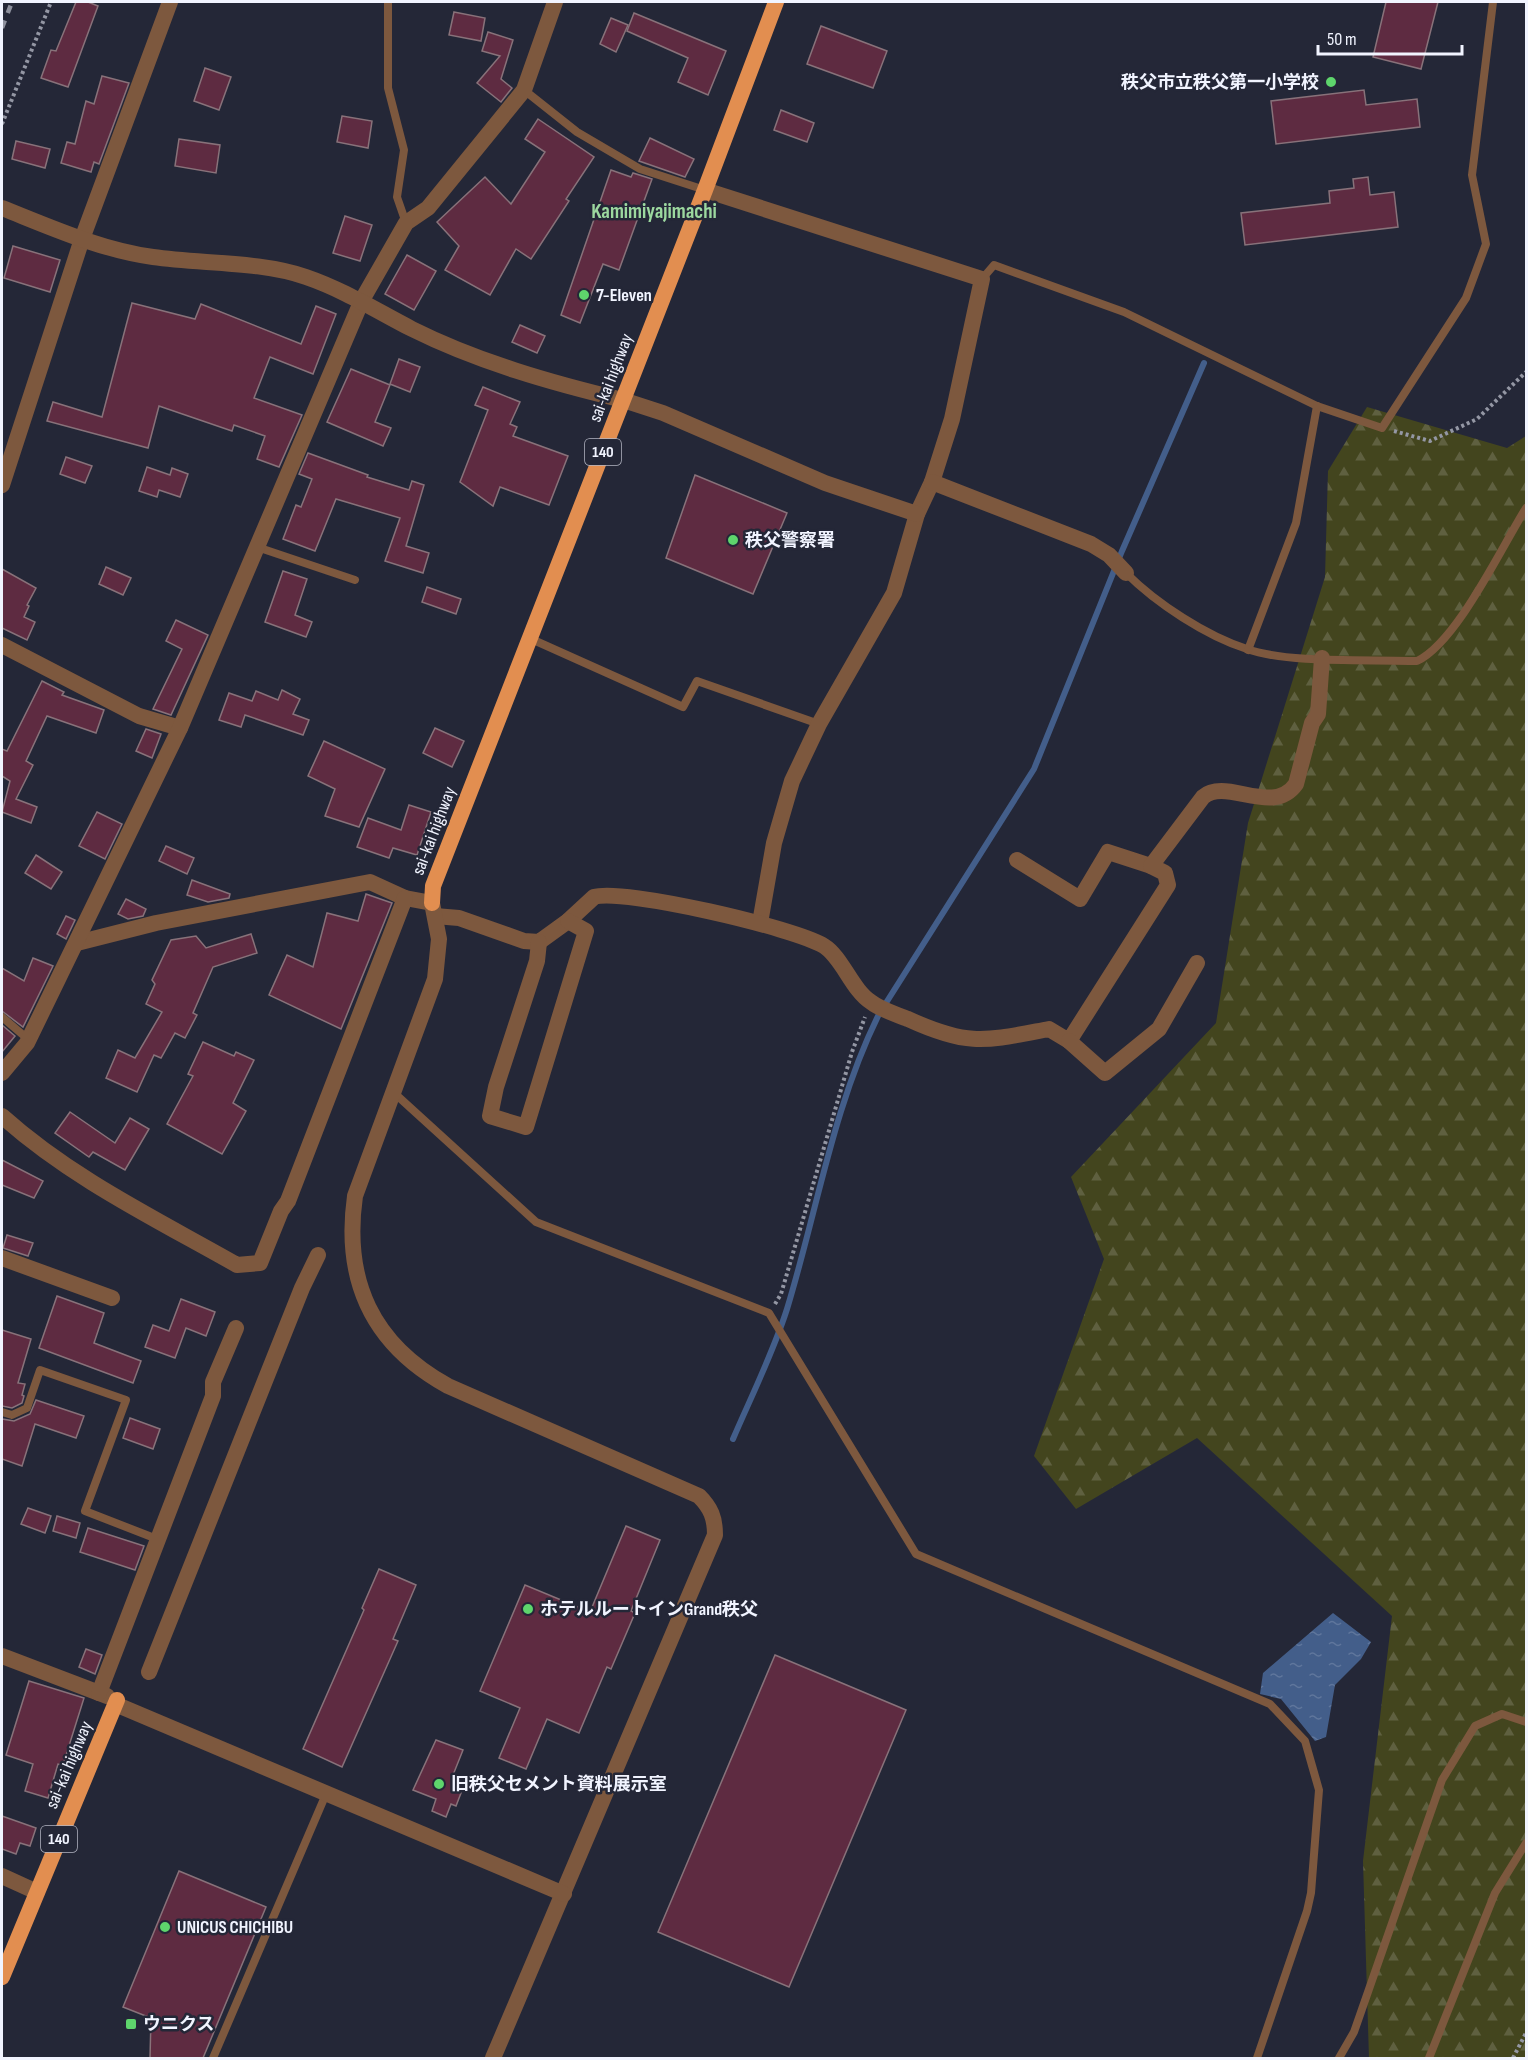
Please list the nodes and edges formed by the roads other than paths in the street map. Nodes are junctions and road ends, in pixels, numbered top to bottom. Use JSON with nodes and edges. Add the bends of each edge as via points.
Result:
{"nodes":[{"id":1,"x":170,"y":2,"type":"edge"},
{"id":2,"x":388,"y":2,"type":"edge"},
{"id":3,"x":555,"y":2,"type":"edge"},
{"id":4,"x":776,"y":2,"type":"edge"},
{"id":5,"x":1493,"y":2,"type":"edge"},
{"id":6,"x":525,"y":90,"type":"junction"},
{"id":7,"x":705,"y":190,"type":"junction"},
{"id":8,"x":2,"y":208,"type":"edge"},
{"id":9,"x":406,"y":223,"type":"junction"},
{"id":10,"x":82,"y":239,"type":"junction"},
{"id":11,"x":982,"y":279,"type":"junction"},
{"id":12,"x":362,"y":300,"type":"junction"},
{"id":13,"x":623,"y":400,"type":"junction"},
{"id":14,"x":1317,"y":406,"type":"junction"},
{"id":15,"x":932,"y":482,"type":"junction"},
{"id":16,"x":2,"y":485,"type":"edge"},
{"id":17,"x":1527,"y":508,"type":"edge"},
{"id":18,"x":917,"y":514,"type":"junction"},
{"id":19,"x":257,"y":547,"type":"junction"},
{"id":20,"x":1126,"y":573,"type":"joint"},
{"id":21,"x":355,"y":580,"type":"dead end"},
{"id":22,"x":530,"y":638,"type":"junction"},
{"id":23,"x":2,"y":645,"type":"edge"},
{"id":24,"x":1248,"y":650,"type":"junction"},
{"id":25,"x":1322,"y":658,"type":"junction"},
{"id":26,"x":819,"y":724,"type":"junction"},
{"id":27,"x":180,"y":728,"type":"junction"},
{"id":28,"x":1017,"y":860,"type":"dead end"},
{"id":29,"x":1151,"y":866,"type":"junction"},
{"id":30,"x":405,"y":898,"type":"junction"},
{"id":31,"x":433,"y":909,"type":"junction"},
{"id":32,"x":568,"y":921,"type":"junction"},
{"id":33,"x":760,"y":923,"type":"junction"},
{"id":34,"x":539,"y":942,"type":"junction"},
{"id":35,"x":77,"y":943,"type":"junction"},
{"id":36,"x":1197,"y":963,"type":"dead end"},
{"id":37,"x":2,"y":1017,"type":"edge"},
{"id":38,"x":29,"y":1040,"type":"junction"},
{"id":39,"x":1069,"y":1041,"type":"junction"},
{"id":40,"x":2,"y":1073,"type":"edge"},
{"id":41,"x":392,"y":1091,"type":"junction"},
{"id":42,"x":2,"y":1116,"type":"edge"},
{"id":43,"x":318,"y":1255,"type":"dead end"},
{"id":44,"x":2,"y":1258,"type":"edge"},
{"id":45,"x":112,"y":1298,"type":"dead end"},
{"id":46,"x":236,"y":1328,"type":"dead end"},
{"id":47,"x":2,"y":1412,"type":"edge"},
{"id":48,"x":157,"y":1539,"type":"junction"},
{"id":49,"x":2,"y":1656,"type":"edge"},
{"id":50,"x":149,"y":1672,"type":"dead end"},
{"id":51,"x":99,"y":1692,"type":"junction"},
{"id":52,"x":116,"y":1702,"type":"junction"},
{"id":53,"x":1527,"y":1722,"type":"edge"},
{"id":54,"x":326,"y":1794,"type":"junction"},
{"id":55,"x":1527,"y":1843,"type":"edge"},
{"id":56,"x":2,"y":1876,"type":"edge"},
{"id":57,"x":37,"y":1892,"type":"junction"},
{"id":58,"x":564,"y":1894,"type":"junction"},
{"id":59,"x":2,"y":1977,"type":"edge"},
{"id":60,"x":213,"y":2058,"type":"edge"},
{"id":61,"x":494,"y":2058,"type":"edge"},
{"id":62,"x":1257,"y":2058,"type":"edge"},
{"id":63,"x":1339,"y":2058,"type":"edge"},
{"id":64,"x":1429,"y":2058,"type":"edge"}],
"edges":[{"from":1,"to":10,"type":"street"},
{"from":2,"to":9,"type":"lane","via":[[388,88],[404,150],[397,197]]},
{"from":3,"to":6,"type":"street"},
{"from":4,"to":7,"type":"highway","name":"sai-kai highway","number":"140"},
{"from":5,"to":14,"type":"lane","via":[[1472,175],[1486,244],[1466,298],[1382,428]]},
{"from":6,"to":7,"type":"lane","via":[[577,132],[639,169]]},
{"from":6,"to":9,"type":"street","via":[[428,208]]},
{"from":7,"to":11,"type":"street"},
{"from":7,"to":13,"type":"highway","name":"sai-kai highway","number":"140"},
{"from":8,"to":10,"type":"street"},
{"from":9,"to":12,"type":"street"},
{"from":10,"to":12,"type":"street","via":[[151,257],[304,276]]},
{"from":10,"to":16,"type":"street"},
{"from":11,"to":14,"type":"lane","via":[[994,265],[1124,312]]},
{"from":11,"to":15,"type":"street","via":[[952,419]]},
{"from":12,"to":13,"type":"street","via":[[466,353]]},
{"from":12,"to":19,"type":"street"},
{"from":13,"to":18,"type":"street","via":[[663,413],[825,483]]},
{"from":13,"to":22,"type":"highway","name":"sai-kai highway","number":"140"},
{"from":14,"to":24,"type":"lane","via":[[1296,523]]},
{"from":15,"to":18,"type":"street"},
{"from":15,"to":20,"type":"street","via":[[1091,544],[1109,555]]},
{"from":17,"to":25,"type":"lane","via":[[1451,632],[1431,654],[1417,661]]},
{"from":18,"to":26,"type":"street","via":[[894,593]]},
{"from":19,"to":21,"type":"lane"},
{"from":19,"to":27,"type":"street"},
{"from":20,"to":24,"type":"lane","via":[[1162,603]]},
{"from":22,"to":26,"type":"lane","via":[[683,707],[697,681]]},
{"from":22,"to":31,"type":"highway","name":"sai-kai highway","number":"140","via":[[433,886]]},
{"from":23,"to":27,"type":"street","via":[[139,716]]},
{"from":24,"to":25,"type":"lane"},
{"from":25,"to":29,"type":"street","via":[[1318,714],[1312,723],[1302,768],[1290,792],[1274,798],[1208,793]]},
{"from":26,"to":33,"type":"street","via":[[792,781],[774,843]]},
{"from":27,"to":35,"type":"street"},
{"from":28,"to":29,"type":"street","via":[[1080,899],[1108,852]]},
{"from":29,"to":39,"type":"street","via":[[1166,873],[1168,885]]},
{"from":30,"to":31,"type":"street"},
{"from":30,"to":35,"type":"street","via":[[370,882],[156,923]]},
{"from":30,"to":42,"type":"street","via":[[288,1201],[260,1263],[237,1265],[82,1178],[30,1142]]},
{"from":31,"to":34,"type":"street","via":[[524,941]]},
{"from":31,"to":41,"type":"street","via":[[439,950],[435,979]]},
{"from":32,"to":33,"type":"street","via":[[588,901],[602,894]]},
{"from":32,"to":34,"type":"street"},
{"from":32,"to":34,"type":"street","via":[[585,931],[526,1127],[490,1116],[537,962]]},
{"from":33,"to":39,"type":"street","via":[[825,947],[870,1002],[942,1035],[990,1040],[1049,1029]]},
{"from":35,"to":38,"type":"street"},
{"from":36,"to":39,"type":"street","via":[[1159,1029],[1106,1073]]},
{"from":37,"to":38,"type":"lane"},
{"from":38,"to":40,"type":"street"},
{"from":41,"to":58,"type":"street","via":[[355,1196],[351,1225],[356,1278],[366,1306],[382,1330],[424,1373],[699,1496],[709,1506],[715,1522],[715,1535]]},
{"from":41,"to":62,"type":"lane","via":[[536,1222],[769,1313],[916,1554],[1270,1704],[1305,1741],[1319,1790],[1311,1893],[1300,1937]]},
{"from":43,"to":50,"type":"street"},
{"from":44,"to":45,"type":"street"},
{"from":46,"to":48,"type":"street"},
{"from":47,"to":48,"type":"lane","via":[[12,1415],[27,1408],[40,1370],[126,1400],[85,1511]]},
{"from":48,"to":51,"type":"street"},
{"from":49,"to":51,"type":"street"},
{"from":51,"to":52,"type":"street"},
{"from":52,"to":54,"type":"street"},
{"from":52,"to":57,"type":"highway","name":"sai-kai highway","number":"140"},
{"from":53,"to":63,"type":"lane","via":[[1502,1714],[1475,1726],[1442,1780],[1354,2032]]},
{"from":54,"to":58,"type":"street"},
{"from":54,"to":60,"type":"lane"},
{"from":55,"to":64,"type":"lane","via":[[1495,1893]]},
{"from":56,"to":57,"type":"street"},
{"from":57,"to":59,"type":"highway","name":"sai-kai highway","number":"140"},
{"from":58,"to":61,"type":"street"}]}
